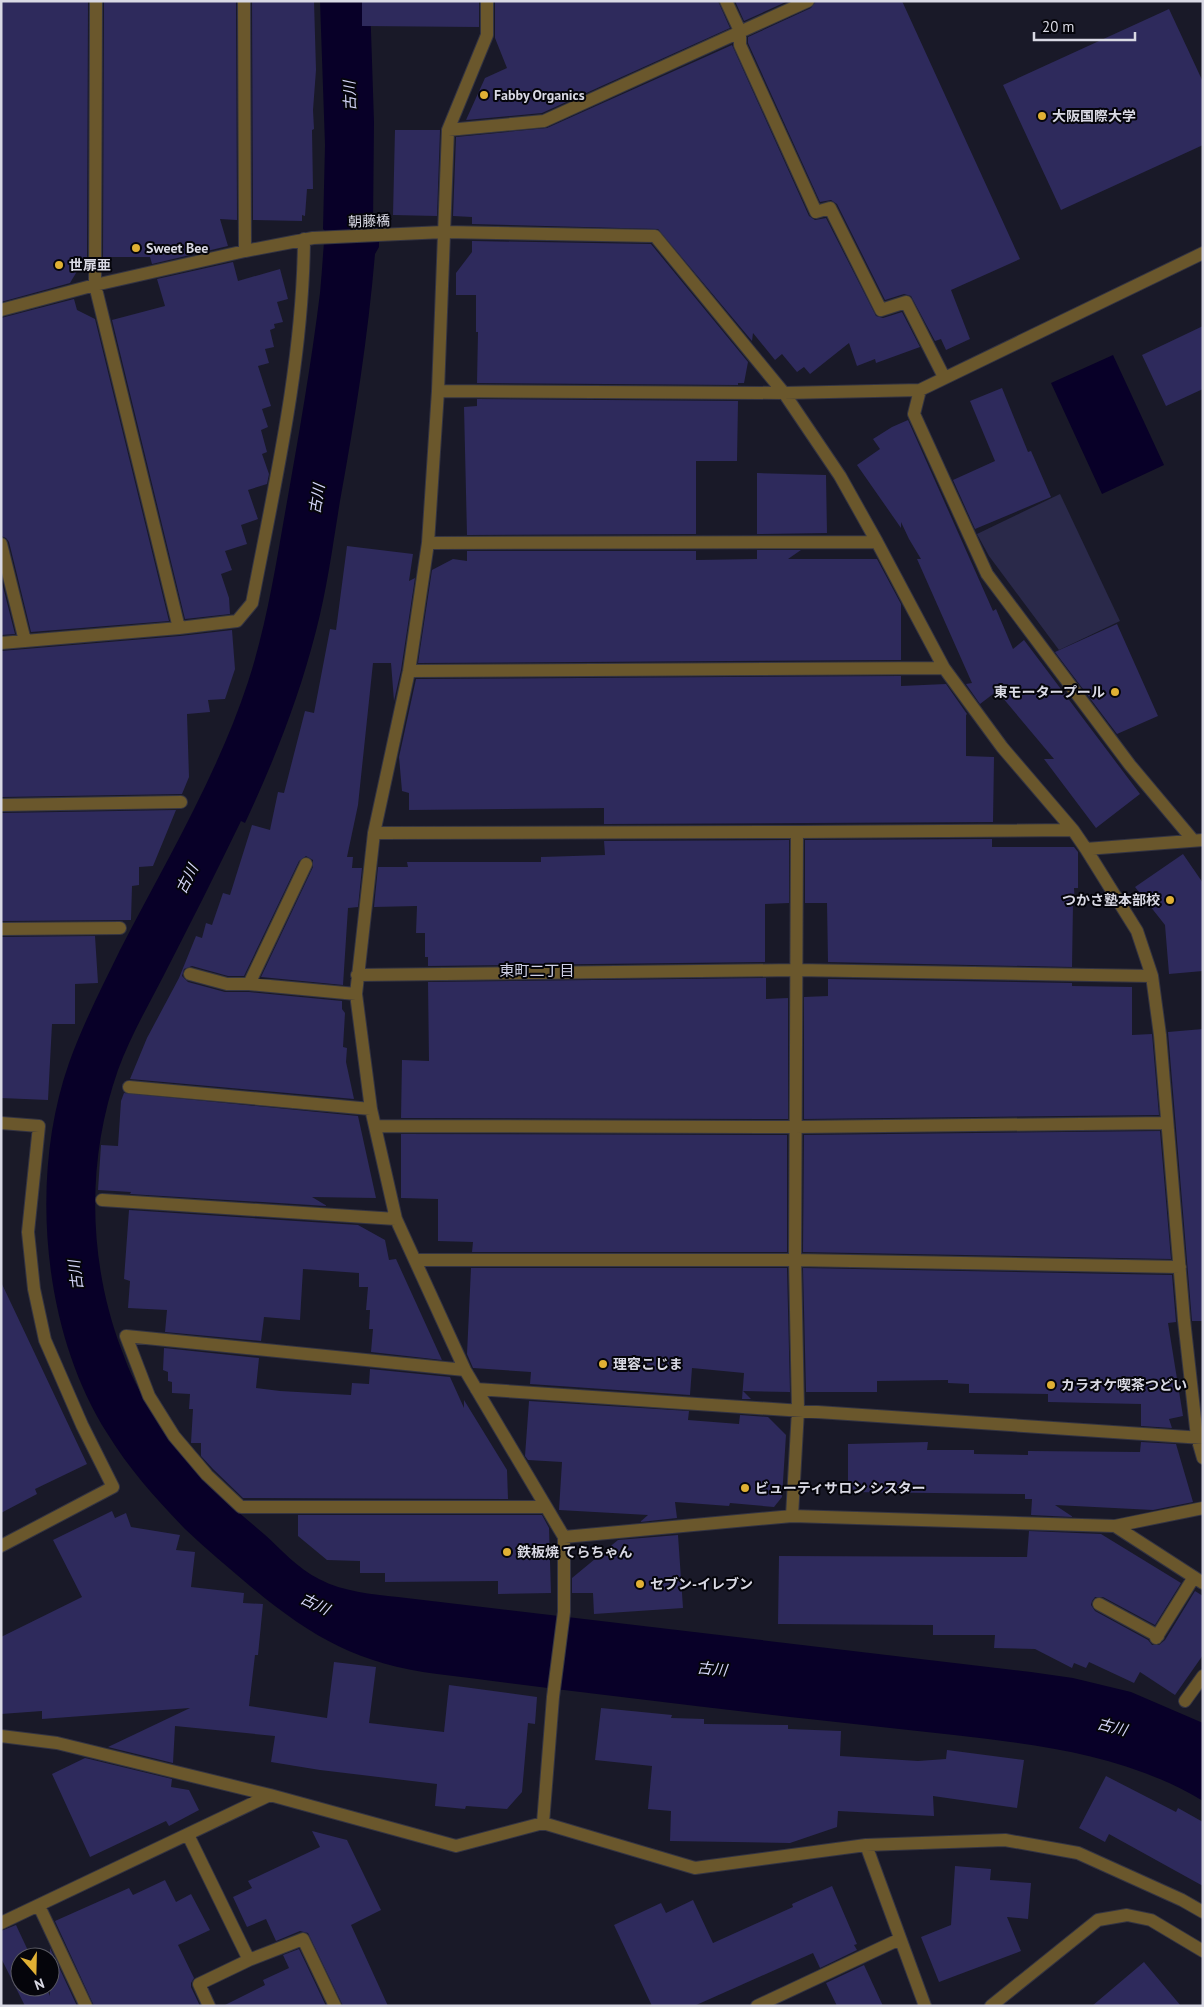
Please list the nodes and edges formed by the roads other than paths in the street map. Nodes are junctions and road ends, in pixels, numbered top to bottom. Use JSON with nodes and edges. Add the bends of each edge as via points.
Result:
{"nodes":[{"id":1,"x":96,"y":1,"type":"edge"},
{"id":2,"x":244,"y":1,"type":"edge"},
{"id":3,"x":487,"y":1,"type":"edge"},
{"id":4,"x":726,"y":1,"type":"edge"},
{"id":5,"x":808,"y":1,"type":"edge"},
{"id":6,"x":740,"y":31,"type":"junction"},
{"id":7,"x":448,"y":130,"type":"junction"},
{"id":8,"x":444,"y":232,"type":"junction"},
{"id":9,"x":308,"y":238,"type":"junction"},
{"id":10,"x":245,"y":251,"type":"junction"},
{"id":11,"x":1203,"y":253,"type":"edge"},
{"id":12,"x":95,"y":285,"type":"junction"},
{"id":13,"x":1,"y":310,"type":"edge"},
{"id":14,"x":944,"y":377,"type":"junction"},
{"id":15,"x":920,"y":390,"type":"junction"},
{"id":16,"x":438,"y":391,"type":"junction"},
{"id":17,"x":784,"y":392,"type":"junction"},
{"id":18,"x":428,"y":542,"type":"junction"},
{"id":19,"x":878,"y":542,"type":"junction"},
{"id":20,"x":1,"y":544,"type":"edge"},
{"id":21,"x":179,"y":628,"type":"junction"},
{"id":22,"x":25,"y":641,"type":"junction"},
{"id":23,"x":1,"y":644,"type":"edge"},
{"id":24,"x":944,"y":668,"type":"junction"},
{"id":25,"x":409,"y":671,"type":"junction"},
{"id":26,"x":181,"y":802,"type":"dead end"},
{"id":27,"x":1,"y":805,"type":"edge"},
{"id":28,"x":1073,"y":830,"type":"junction"},
{"id":29,"x":797,"y":832,"type":"junction"},
{"id":30,"x":374,"y":833,"type":"junction"},
{"id":31,"x":1198,"y":840,"type":"edge"},
{"id":32,"x":1086,"y":849,"type":"junction"},
{"id":33,"x":306,"y":864,"type":"dead end"},
{"id":34,"x":120,"y":928,"type":"dead end"},
{"id":35,"x":1,"y":929,"type":"edge"},
{"id":36,"x":795,"y":970,"type":"junction"},
{"id":37,"x":190,"y":974,"type":"dead end"},
{"id":38,"x":357,"y":975,"type":"junction"},
{"id":39,"x":1152,"y":976,"type":"junction"},
{"id":40,"x":249,"y":984,"type":"junction"},
{"id":41,"x":356,"y":994,"type":"junction"},
{"id":42,"x":129,"y":1086,"type":"dead end"},
{"id":43,"x":371,"y":1109,"type":"junction"},
{"id":44,"x":1,"y":1123,"type":"edge"},
{"id":45,"x":1167,"y":1124,"type":"junction"},
{"id":46,"x":376,"y":1126,"type":"junction"},
{"id":47,"x":797,"y":1127,"type":"junction"},
{"id":48,"x":102,"y":1200,"type":"dead end"},
{"id":49,"x":396,"y":1219,"type":"junction"},
{"id":50,"x":415,"y":1260,"type":"junction"},
{"id":51,"x":795,"y":1260,"type":"junction"},
{"id":52,"x":1180,"y":1268,"type":"junction"},
{"id":53,"x":465,"y":1370,"type":"junction"},
{"id":54,"x":476,"y":1389,"type":"junction"},
{"id":55,"x":798,"y":1410,"type":"junction"},
{"id":56,"x":1200,"y":1437,"type":"edge"},
{"id":57,"x":1203,"y":1458,"type":"edge"},
{"id":58,"x":546,"y":1507,"type":"junction"},
{"id":59,"x":1203,"y":1508,"type":"edge"},
{"id":60,"x":792,"y":1516,"type":"junction"},
{"id":61,"x":1116,"y":1526,"type":"junction"},
{"id":62,"x":564,"y":1538,"type":"junction"},
{"id":63,"x":1,"y":1546,"type":"edge"},
{"id":64,"x":1198,"y":1580,"type":"edge"},
{"id":65,"x":1099,"y":1604,"type":"dead end"},
{"id":66,"x":1203,"y":1676,"type":"edge"},
{"id":67,"x":1185,"y":1701,"type":"dead end"},
{"id":68,"x":1,"y":1736,"type":"edge"},
{"id":69,"x":270,"y":1796,"type":"junction"},
{"id":70,"x":543,"y":1823,"type":"junction"},
{"id":71,"x":188,"y":1835,"type":"junction"},
{"id":72,"x":866,"y":1845,"type":"junction"},
{"id":73,"x":39,"y":1906,"type":"junction"},
{"id":74,"x":1203,"y":1912,"type":"edge"},
{"id":75,"x":1,"y":1923,"type":"edge"},
{"id":76,"x":900,"y":1939,"type":"junction"},
{"id":77,"x":1203,"y":1951,"type":"edge"},
{"id":78,"x":249,"y":1960,"type":"junction"},
{"id":79,"x":86,"y":2006,"type":"edge"},
{"id":80,"x":209,"y":2006,"type":"edge"},
{"id":81,"x":335,"y":2006,"type":"edge"},
{"id":82,"x":757,"y":2006,"type":"edge"},
{"id":83,"x":925,"y":2006,"type":"edge"},
{"id":84,"x":991,"y":2006,"type":"edge"}],
"edges":[{"from":1,"to":12,"type":"street"},
{"from":2,"to":10,"type":"street"},
{"from":3,"to":7,"type":"street","via":[[487,35]]},
{"from":4,"to":6,"type":"street"},
{"from":5,"to":6,"type":"street"},
{"from":6,"to":7,"type":"street","via":[[544,121]]},
{"from":6,"to":14,"type":"street","via":[[740,45],[816,212],[830,208],[881,310],[906,302]]},
{"from":7,"to":8,"type":"street"},
{"from":8,"to":9,"type":"street","name":"朝藤橋"},
{"from":8,"to":16,"type":"street"},
{"from":8,"to":17,"type":"street","name":"朝藤橋","via":[[655,236]]},
{"from":9,"to":10,"type":"street","name":"朝藤橋"},
{"from":9,"to":21,"type":"street","via":[[288,416],[252,603],[236,621]]},
{"from":10,"to":12,"type":"street","name":"朝藤橋"},
{"from":11,"to":14,"type":"street"},
{"from":12,"to":13,"type":"street","name":"朝藤橋"},
{"from":12,"to":21,"type":"street"},
{"from":14,"to":15,"type":"street"},
{"from":15,"to":17,"type":"street"},
{"from":15,"to":31,"type":"street","via":[[914,414],[988,574],[1130,765]]},
{"from":16,"to":17,"type":"street"},
{"from":16,"to":18,"type":"street"},
{"from":17,"to":19,"type":"street","name":"朝藤橋","via":[[840,476]]},
{"from":18,"to":19,"type":"street"},
{"from":18,"to":25,"type":"street"},
{"from":19,"to":24,"type":"street","name":"朝藤橋"},
{"from":20,"to":22,"type":"street"},
{"from":21,"to":22,"type":"street"},
{"from":22,"to":23,"type":"street"},
{"from":24,"to":25,"type":"street"},
{"from":24,"to":28,"type":"street","name":"朝藤橋","via":[[1002,747]]},
{"from":25,"to":30,"type":"street"},
{"from":26,"to":27,"type":"street"},
{"from":28,"to":29,"type":"street"},
{"from":28,"to":32,"type":"street","name":"朝藤橋"},
{"from":29,"to":30,"type":"street"},
{"from":29,"to":36,"type":"street"},
{"from":30,"to":38,"type":"street"},
{"from":31,"to":32,"type":"street"},
{"from":32,"to":39,"type":"street","name":"朝藤橋","via":[[1137,932]]},
{"from":33,"to":40,"type":"street"},
{"from":34,"to":35,"type":"street"},
{"from":36,"to":38,"type":"street"},
{"from":36,"to":39,"type":"street"},
{"from":36,"to":47,"type":"street"},
{"from":37,"to":40,"type":"street","via":[[226,984]]},
{"from":38,"to":41,"type":"street"},
{"from":39,"to":45,"type":"street","name":"朝藤橋"},
{"from":40,"to":41,"type":"street"},
{"from":41,"to":43,"type":"street"},
{"from":42,"to":43,"type":"street"},
{"from":43,"to":46,"type":"street"},
{"from":44,"to":63,"type":"street","via":[[39,1126],[28,1232],[34,1289],[45,1340],[113,1487]]},
{"from":45,"to":47,"type":"street"},
{"from":45,"to":52,"type":"street","name":"朝藤橋"},
{"from":46,"to":47,"type":"street"},
{"from":46,"to":49,"type":"street"},
{"from":47,"to":51,"type":"street"},
{"from":48,"to":49,"type":"street"},
{"from":49,"to":50,"type":"street"},
{"from":50,"to":51,"type":"street"},
{"from":50,"to":53,"type":"street"},
{"from":51,"to":52,"type":"street"},
{"from":51,"to":55,"type":"street"},
{"from":52,"to":56,"type":"street","name":"朝藤橋"},
{"from":53,"to":54,"type":"street"},
{"from":53,"to":58,"type":"street","via":[[126,1336],[150,1396],[174,1436],[207,1475],[241,1506]]},
{"from":54,"to":55,"type":"street"},
{"from":54,"to":58,"type":"street"},
{"from":55,"to":56,"type":"street"},
{"from":55,"to":60,"type":"street"},
{"from":56,"to":57,"type":"street","name":"朝藤橋"},
{"from":58,"to":62,"type":"street"},
{"from":59,"to":61,"type":"street"},
{"from":60,"to":61,"type":"street"},
{"from":60,"to":62,"type":"street"},
{"from":61,"to":64,"type":"street"},
{"from":62,"to":70,"type":"street","via":[[564,1612],[553,1697]]},
{"from":64,"to":65,"type":"street","via":[[1157,1637]]},
{"from":66,"to":67,"type":"street"},
{"from":68,"to":69,"type":"street","via":[[57,1743]]},
{"from":69,"to":70,"type":"street","via":[[456,1846]]},
{"from":69,"to":71,"type":"street"},
{"from":70,"to":72,"type":"street","via":[[695,1868]]},
{"from":71,"to":73,"type":"street"},
{"from":71,"to":78,"type":"street"},
{"from":72,"to":74,"type":"street","via":[[1005,1840],[1078,1853]]},
{"from":72,"to":76,"type":"street"},
{"from":73,"to":75,"type":"street"},
{"from":73,"to":79,"type":"street"},
{"from":76,"to":82,"type":"street"},
{"from":76,"to":83,"type":"street"},
{"from":77,"to":84,"type":"street","via":[[1151,1920],[1127,1915],[1098,1920]]},
{"from":78,"to":80,"type":"street","via":[[199,1984]]},
{"from":78,"to":81,"type":"street","via":[[304,1939]]}]}
